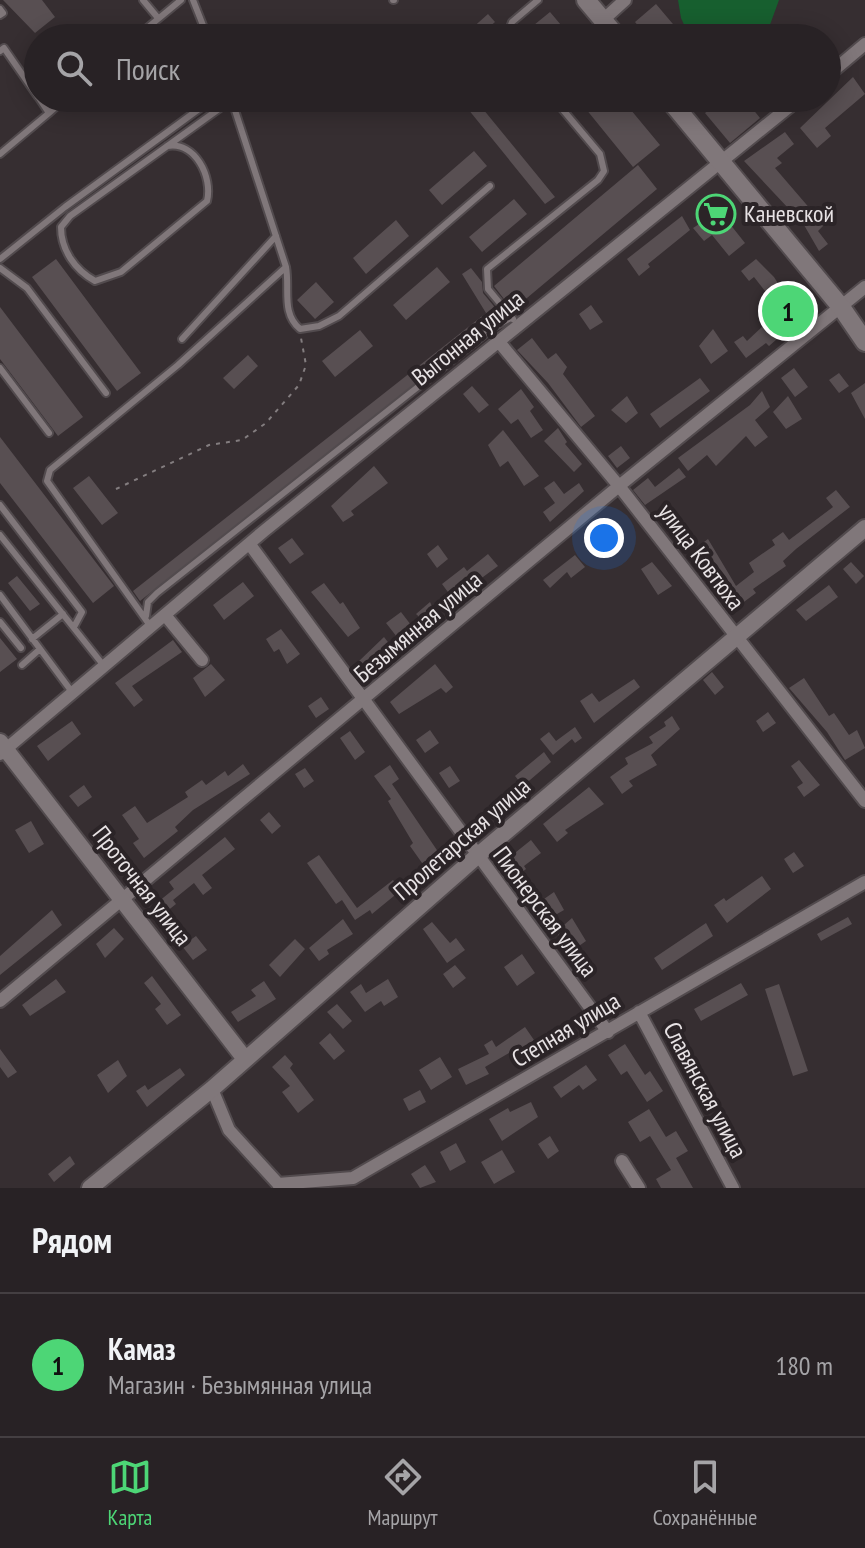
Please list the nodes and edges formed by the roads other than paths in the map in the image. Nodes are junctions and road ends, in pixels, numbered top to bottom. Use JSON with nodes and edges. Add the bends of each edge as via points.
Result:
{"nodes":[{"id":1,"x":143,"y":0,"type":"edge"},
{"id":2,"x":181,"y":0,"type":"edge"},
{"id":3,"x":193,"y":0,"type":"edge"},
{"id":4,"x":538,"y":0,"type":"edge"},
{"id":5,"x":586,"y":0,"type":"edge"},
{"id":6,"x":625,"y":0,"type":"edge"},
{"id":7,"x":158,"y":18,"type":"junction"},
{"id":8,"x":603,"y":20,"type":"junction"},
{"id":9,"x":151,"y":24,"type":"edge"},
{"id":10,"x":202,"y":24,"type":"edge"},
{"id":11,"x":511,"y":24,"type":"edge"},
{"id":12,"x":606,"y":24,"type":"edge"},
{"id":13,"x":1,"y":39,"type":"edge"},
{"id":14,"x":865,"y":44,"type":"edge"},
{"id":15,"x":2,"y":50,"type":"edge"},
{"id":16,"x":841,"y":64,"type":"edge"},
{"id":17,"x":24,"y":79,"type":"edge"},
{"id":18,"x":195,"y":112,"type":"edge"},
{"id":19,"x":215,"y":112,"type":"edge"},
{"id":20,"x":233,"y":112,"type":"edge"},
{"id":21,"x":565,"y":112,"type":"edge"},
{"id":22,"x":680,"y":112,"type":"edge"},
{"id":23,"x":783,"y":112,"type":"edge"},
{"id":24,"x":49,"y":113,"type":"edge"},
{"id":25,"x":167,"y":146,"type":"junction"},
{"id":26,"x":0,"y":154,"type":"edge"},
{"id":27,"x":722,"y":163,"type":"junction"},
{"id":28,"x":490,"y":186,"type":"dead end"},
{"id":29,"x":276,"y":236,"type":"junction"},
{"id":30,"x":0,"y":259,"type":"edge"},
{"id":31,"x":286,"y":267,"type":"junction"},
{"id":32,"x":0,"y":268,"type":"edge"},
{"id":33,"x":865,"y":287,"type":"edge"},
{"id":34,"x":841,"y":307,"type":"junction"},
{"id":35,"x":516,"y":320,"type":"junction"},
{"id":36,"x":182,"y":339,"type":"dead end"},
{"id":37,"x":499,"y":342,"type":"junction"},
{"id":38,"x":865,"y":342,"type":"edge"},
{"id":39,"x":450,"y":362,"type":"junction"},
{"id":40,"x":0,"y":368,"type":"edge"},
{"id":41,"x":459,"y":374,"type":"junction"},
{"id":42,"x":106,"y":393,"type":"dead end"},
{"id":43,"x":49,"y":433,"type":"dead end"},
{"id":44,"x":619,"y":486,"type":"junction"},
{"id":45,"x":0,"y":505,"type":"edge"},
{"id":46,"x":253,"y":517,"type":"junction"},
{"id":47,"x":865,"y":528,"type":"edge"},
{"id":48,"x":264,"y":531,"type":"junction"},
{"id":49,"x":0,"y":535,"type":"edge"},
{"id":50,"x":251,"y":546,"type":"junction"},
{"id":51,"x":34,"y":550,"type":"junction"},
{"id":52,"x":21,"y":561,"type":"junction"},
{"id":53,"x":0,"y":595,"type":"edge"},
{"id":54,"x":63,"y":614,"type":"junction"},
{"id":55,"x":165,"y":615,"type":"junction"},
{"id":56,"x":0,"y":622,"type":"edge"},
{"id":57,"x":149,"y":622,"type":"junction"},
{"id":58,"x":74,"y":627,"type":"junction"},
{"id":59,"x":32,"y":639,"type":"junction"},
{"id":60,"x":735,"y":639,"type":"junction"},
{"id":61,"x":21,"y":648,"type":"dead end"},
{"id":62,"x":40,"y":649,"type":"junction"},
{"id":63,"x":202,"y":660,"type":"dead end"},
{"id":64,"x":22,"y":665,"type":"dead end"},
{"id":65,"x":104,"y":666,"type":"junction"},
{"id":66,"x":73,"y":693,"type":"junction"},
{"id":67,"x":363,"y":701,"type":"junction"},
{"id":68,"x":2,"y":749,"type":"edge"},
{"id":69,"x":865,"y":801,"type":"edge"},
{"id":70,"x":476,"y":857,"type":"junction"},
{"id":71,"x":865,"y":882,"type":"edge"},
{"id":72,"x":124,"y":901,"type":"junction"},
{"id":73,"x":0,"y":1001,"type":"edge"},
{"id":74,"x":639,"y":1012,"type":"junction"},
{"id":75,"x":608,"y":1032,"type":"junction"},
{"id":76,"x":245,"y":1059,"type":"junction"},
{"id":77,"x":212,"y":1089,"type":"junction"},
{"id":78,"x":622,"y":1161,"type":"dead end"},
{"id":79,"x":280,"y":1186,"type":"edge"},
{"id":80,"x":90,"y":1188,"type":"edge"},
{"id":81,"x":639,"y":1188,"type":"edge"},
{"id":82,"x":733,"y":1188,"type":"edge"}],
"edges":[{"from":1,"to":7,"type":"lane"},
{"from":2,"to":7,"type":"lane"},
{"from":3,"to":10,"type":"lane"},
{"from":4,"to":11,"type":"lane"},
{"from":5,"to":8,"type":"main road"},
{"from":6,"to":8,"type":"street"},
{"from":7,"to":9,"type":"lane"},
{"from":8,"to":12,"type":"main road"},
{"from":13,"to":15,"type":"lane"},
{"from":14,"to":16,"type":"street"},
{"from":15,"to":17,"type":"lane"},
{"from":18,"to":30,"type":"lane"},
{"from":19,"to":25,"type":"lane"},
{"from":20,"to":29,"type":"lane"},
{"from":21,"to":35,"type":"lane","via":[[600,154],[604,171],[487,269],[488,289]]},
{"from":22,"to":27,"type":"main road"},
{"from":23,"to":27,"type":"street","name":"Выгонная улица"},
{"from":24,"to":26,"type":"lane"},
{"from":25,"to":25,"type":"lane","via":[[61,227],[65,252],[95,281],[121,272],[207,201],[208,176],[194,155],[177,144]]},
{"from":27,"to":34,"type":"main road"},
{"from":27,"to":35,"type":"street","name":"Выгонная улица"},
{"from":28,"to":31,"type":"lane","via":[[339,316],[319,326],[300,329],[292,322],[286,308]]},
{"from":29,"to":31,"type":"lane"},
{"from":29,"to":36,"type":"lane"},
{"from":31,"to":57,"type":"lane","via":[[50,470],[47,481]]},
{"from":32,"to":42,"type":"lane","via":[[27,288]]},
{"from":33,"to":34,"type":"street","name":"Безымянная улица"},
{"from":34,"to":38,"type":"main road"},
{"from":34,"to":44,"type":"street","name":"Безымянная улица"},
{"from":35,"to":37,"type":"street","name":"Выгонная улица"},
{"from":35,"to":39,"type":"lane"},
{"from":37,"to":41,"type":"street","name":"Выгонная улица"},
{"from":37,"to":44,"type":"street","name":"улица Ковтюха"},
{"from":39,"to":41,"type":"lane"},
{"from":39,"to":46,"type":"lane"},
{"from":40,"to":43,"type":"lane"},
{"from":41,"to":48,"type":"street","name":"Выгонная улица"},
{"from":44,"to":60,"type":"street","name":"улица Ковтюха"},
{"from":44,"to":67,"type":"street","name":"Безымянная улица"},
{"from":45,"to":51,"type":"lane"},
{"from":46,"to":48,"type":"lane"},
{"from":46,"to":57,"type":"lane","via":[[148,602]]},
{"from":47,"to":60,"type":"street","name":"Пролетарская улица"},
{"from":48,"to":50,"type":"street","name":"Выгонная улица"},
{"from":49,"to":52,"type":"lane"},
{"from":50,"to":55,"type":"street","name":"Выгонная улица"},
{"from":50,"to":67,"type":"street","name":"Пионерская улица"},
{"from":51,"to":52,"type":"lane"},
{"from":51,"to":58,"type":"lane","via":[[82,612]]},
{"from":52,"to":54,"type":"lane"},
{"from":53,"to":59,"type":"lane"},
{"from":54,"to":58,"type":"lane"},
{"from":54,"to":59,"type":"lane"},
{"from":55,"to":57,"type":"street","name":"Выгонная улица"},
{"from":55,"to":63,"type":"street"},
{"from":56,"to":61,"type":"lane"},
{"from":57,"to":65,"type":"street","name":"Выгонная улица"},
{"from":58,"to":65,"type":"lane"},
{"from":59,"to":62,"type":"lane"},
{"from":60,"to":69,"type":"street","name":"улица Ковтюха"},
{"from":60,"to":70,"type":"street","name":"Пролетарская улица"},
{"from":62,"to":64,"type":"lane"},
{"from":62,"to":66,"type":"lane"},
{"from":65,"to":66,"type":"street","name":"Выгонная улица"},
{"from":66,"to":68,"type":"street","name":"Выгонная улица"},
{"from":67,"to":70,"type":"street","name":"Пионерская улица"},
{"from":67,"to":72,"type":"street","name":"Безымянная улица"},
{"from":68,"to":72,"type":"street","name":"Проточная улица"},
{"from":70,"to":75,"type":"street","name":"Пионерская улица"},
{"from":70,"to":76,"type":"street","name":"Пролетарская улица"},
{"from":71,"to":74,"type":"street","name":"Степная улица"},
{"from":72,"to":73,"type":"street","name":"Безымянная улица"},
{"from":72,"to":76,"type":"street","name":"Проточная улица"},
{"from":74,"to":75,"type":"street","name":"Степная улица"},
{"from":74,"to":82,"type":"street","name":"Славянская улица"},
{"from":75,"to":79,"type":"street","name":"Степная улица","via":[[353,1178]]},
{"from":76,"to":77,"type":"street","name":"Пролетарская улица"},
{"from":77,"to":79,"type":"street","via":[[229,1130]]},
{"from":77,"to":80,"type":"street","name":"Пролетарская улица"},
{"from":78,"to":81,"type":"street"}]}
